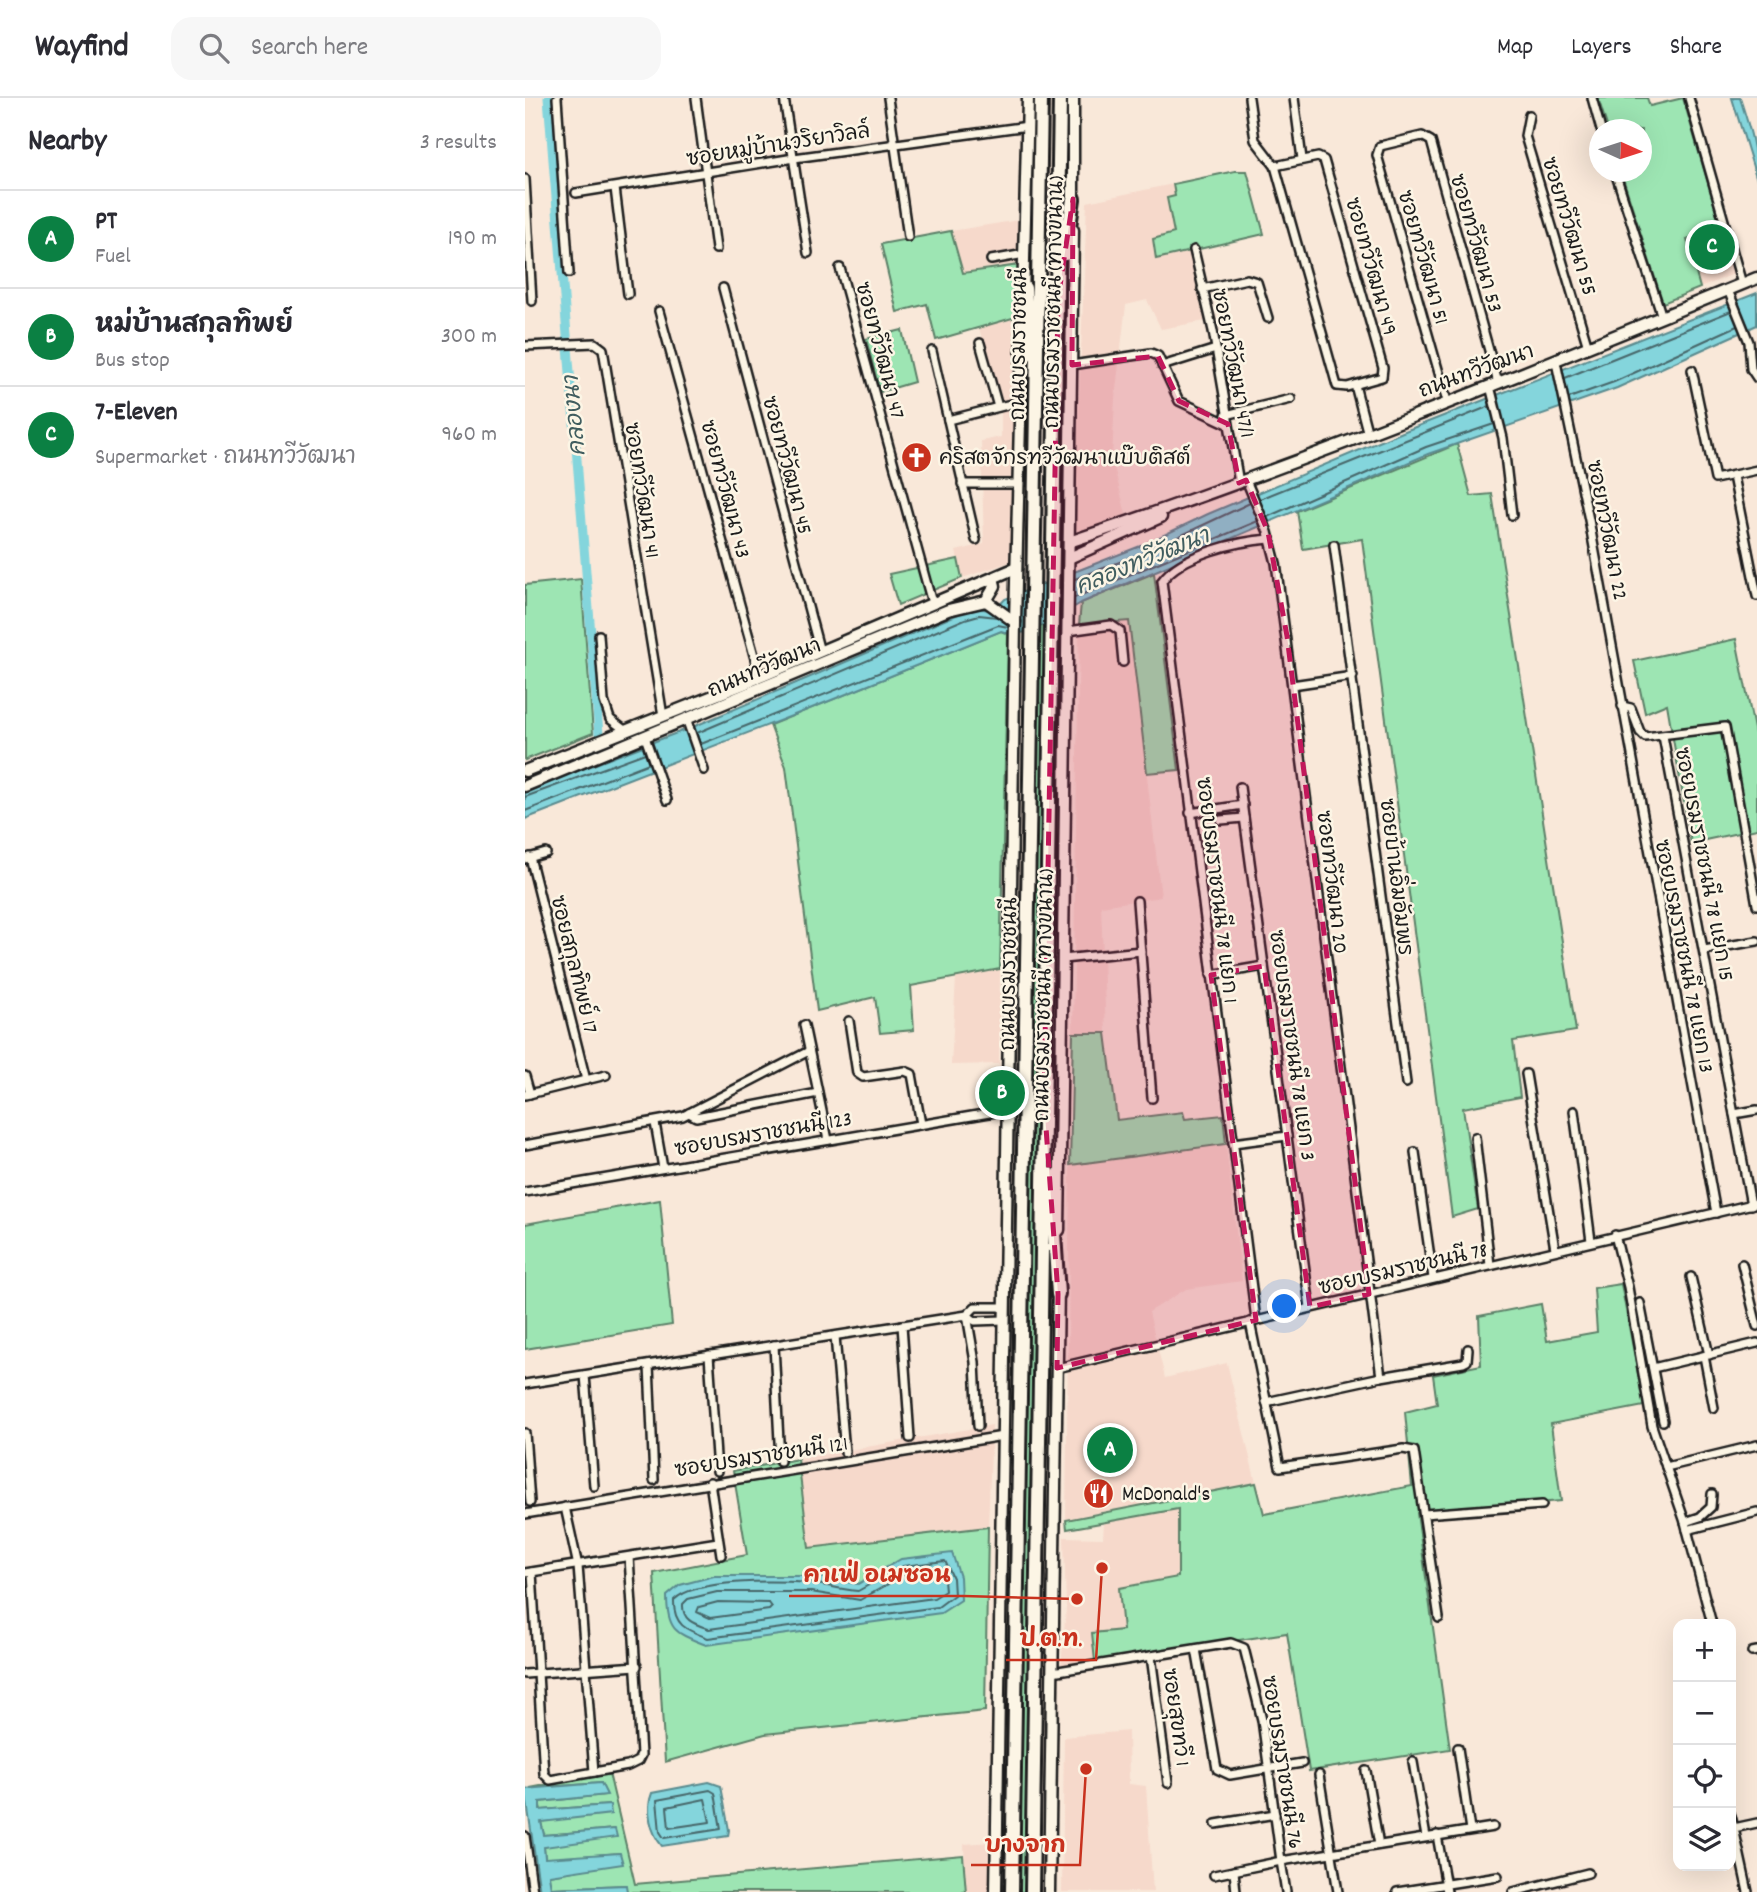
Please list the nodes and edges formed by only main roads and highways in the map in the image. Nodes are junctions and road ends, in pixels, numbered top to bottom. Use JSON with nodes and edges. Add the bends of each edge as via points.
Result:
{"nodes":[{"id":1,"x":1028,"y":98,"type":"edge"},
{"id":2,"x":1041,"y":98,"type":"edge"},
{"id":3,"x":1060,"y":98,"type":"edge"},
{"id":4,"x":1073,"y":98,"type":"edge"},
{"id":5,"x":1073,"y":199,"type":"junction"},
{"id":6,"x":1757,"y":278,"type":"edge"},
{"id":7,"x":1025,"y":288,"type":"junction"},
{"id":8,"x":1058,"y":299,"type":"junction"},
{"id":9,"x":1035,"y":434,"type":"junction"},
{"id":10,"x":1207,"y":495,"type":"junction"},
{"id":11,"x":1069,"y":542,"type":"junction"},
{"id":12,"x":1069,"y":558,"type":"junction"},
{"id":13,"x":1016,"y":568,"type":"junction"},
{"id":14,"x":993,"y":578,"type":"junction"},
{"id":15,"x":986,"y":601,"type":"junction"},
{"id":16,"x":1015,"y":622,"type":"junction"},
{"id":17,"x":525,"y":771,"type":"edge"},
{"id":18,"x":525,"y":786,"type":"edge"},
{"id":19,"x":1044,"y":1100,"type":"junction"},
{"id":20,"x":1058,"y":1294,"type":"junction"},
{"id":21,"x":996,"y":1892,"type":"edge"},
{"id":22,"x":1012,"y":1892,"type":"edge"},
{"id":23,"x":1032,"y":1892,"type":"edge"},
{"id":24,"x":1049,"y":1892,"type":"edge"}],
"edges":[{"from":1,"to":7,"type":"main road","name":"ถนนบรมราชชนนี"},
{"from":2,"to":9,"type":"highway","name":"ถนนบรมราชชนนี"},
{"from":3,"to":8,"type":"highway","name":"ถนนบรมราชชนนี"},
{"from":4,"to":5,"type":"main road","name":"ถนนบรมราชชนนี (ทางขนาน)"},
{"from":5,"to":8,"type":"highway"},
{"from":5,"to":11,"type":"main road","name":"ถนนบรมราชชนนี (ทางขนาน)"},
{"from":6,"to":10,"type":"main road","name":"ถนนทวีวัฒนา","via":[[1556,362]]},
{"from":7,"to":9,"type":"highway"},
{"from":7,"to":13,"type":"main road","name":"ถนนบรมราชชนนี (ทางขนาน)"},
{"from":8,"to":19,"type":"highway","name":"ถนนบรมราชชนนี"},
{"from":9,"to":22,"type":"highway","name":"ถนนบรมราชชนนี"},
{"from":10,"to":11,"type":"main road","name":"ถนนทวีวัฒนา"},
{"from":10,"to":12,"type":"main road","name":"ถนนทวีวัฒนา"},
{"from":11,"to":12,"type":"main road","name":"ถนนบรมราชชนนี (ทางขนาน)"},
{"from":12,"to":20,"type":"main road","name":"ถนนบรมราชชนนี (ทางขนาน)"},
{"from":13,"to":14,"type":"main road","name":"ถนนทวีวัฒนา"},
{"from":13,"to":16,"type":"main road","name":"ถนนบรมราชชนนี (ทางขนาน)"},
{"from":14,"to":15,"type":"main road","via":[[995,586]]},
{"from":14,"to":17,"type":"main road","name":"ถนนทวีวัฒนา"},
{"from":15,"to":16,"type":"main road"},
{"from":15,"to":18,"type":"main road","name":"ถนนทวีวัฒนา","via":[[948,610],[688,724]]},
{"from":16,"to":21,"type":"main road","name":"ถนนบรมราชชนนี (ทางขนาน)"},
{"from":19,"to":20,"type":"highway"},
{"from":19,"to":23,"type":"highway","name":"ถนนบรมราชชนนี"},
{"from":20,"to":24,"type":"main road","name":"ถนนบรมราชชนนี (ทางขนาน)"}]}
